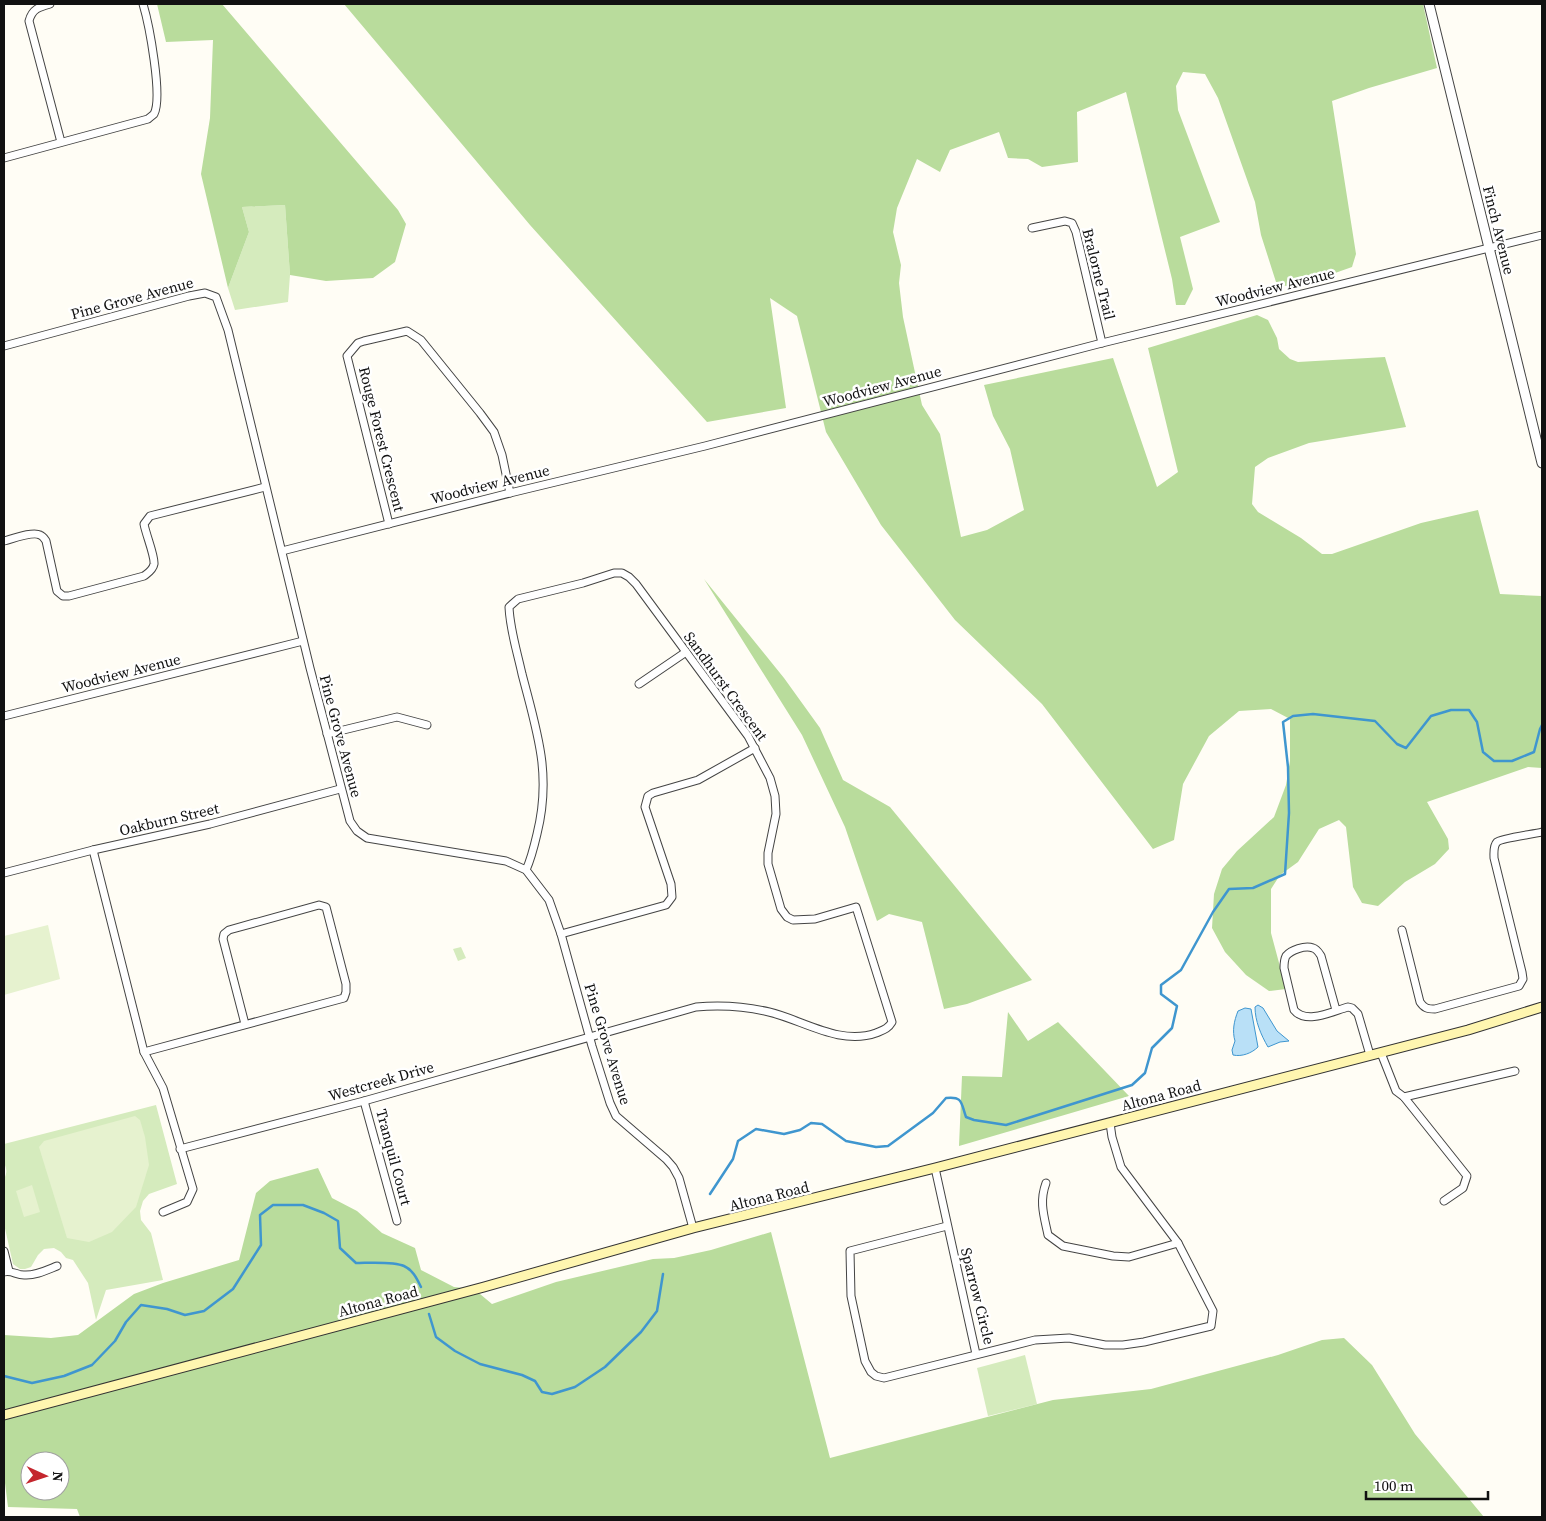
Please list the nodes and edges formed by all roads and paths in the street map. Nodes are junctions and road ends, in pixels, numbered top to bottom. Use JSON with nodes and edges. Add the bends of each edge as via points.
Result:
{"nodes":[{"id":1,"x":50,"y":4,"type":"edge"},
{"id":2,"x":143,"y":4,"type":"edge"},
{"id":3,"x":1429,"y":4,"type":"edge"},
{"id":4,"x":61,"y":142,"type":"junction"},
{"id":5,"x":4,"y":158,"type":"edge"},
{"id":6,"x":1032,"y":228,"type":"dead end"},
{"id":7,"x":1542,"y":235,"type":"edge"},
{"id":8,"x":1490,"y":249,"type":"junction"},
{"id":9,"x":1102,"y":343,"type":"junction"},
{"id":10,"x":4,"y":346,"type":"edge"},
{"id":11,"x":1542,"y":458,"type":"edge"},
{"id":12,"x":265,"y":487,"type":"junction"},
{"id":13,"x":510,"y":493,"type":"junction"},
{"id":14,"x":389,"y":524,"type":"junction"},
{"id":15,"x":4,"y":541,"type":"edge"},
{"id":16,"x":282,"y":551,"type":"junction"},
{"id":17,"x":303,"y":641,"type":"junction"},
{"id":18,"x":686,"y":652,"type":"junction"},
{"id":19,"x":639,"y":684,"type":"dead end"},
{"id":20,"x":4,"y":716,"type":"edge"},
{"id":21,"x":427,"y":725,"type":"dead end"},
{"id":22,"x":327,"y":734,"type":"junction"},
{"id":23,"x":755,"y":748,"type":"junction"},
{"id":24,"x":340,"y":789,"type":"junction"},
{"id":25,"x":1542,"y":832,"type":"edge"},
{"id":26,"x":93,"y":850,"type":"junction"},
{"id":27,"x":526,"y":870,"type":"junction"},
{"id":28,"x":4,"y":873,"type":"edge"},
{"id":29,"x":1402,"y":930,"type":"dead end"},
{"id":30,"x":561,"y":934,"type":"junction"},
{"id":31,"x":1542,"y":1007,"type":"edge"},
{"id":32,"x":1336,"y":1010,"type":"junction"},
{"id":33,"x":245,"y":1024,"type":"junction"},
{"id":34,"x":590,"y":1037,"type":"junction"},
{"id":35,"x":144,"y":1052,"type":"junction"},
{"id":36,"x":1380,"y":1053,"type":"junction"},
{"id":37,"x":1370,"y":1055,"type":"junction"},
{"id":38,"x":1515,"y":1071,"type":"dead end"},
{"id":39,"x":1404,"y":1097,"type":"junction"},
{"id":40,"x":364,"y":1101,"type":"junction"},
{"id":41,"x":1110,"y":1123,"type":"junction"},
{"id":42,"x":180,"y":1149,"type":"junction"},
{"id":43,"x":935,"y":1168,"type":"junction"},
{"id":44,"x":1046,"y":1183,"type":"dead end"},
{"id":45,"x":1444,"y":1201,"type":"dead end"},
{"id":46,"x":163,"y":1212,"type":"dead end"},
{"id":47,"x":397,"y":1221,"type":"dead end"},
{"id":48,"x":947,"y":1226,"type":"junction"},
{"id":49,"x":693,"y":1228,"type":"junction"},
{"id":50,"x":1178,"y":1243,"type":"junction"},
{"id":51,"x":4,"y":1251,"type":"edge"},
{"id":52,"x":57,"y":1266,"type":"dead end"},
{"id":53,"x":6,"y":1271,"type":"edge"},
{"id":54,"x":976,"y":1354,"type":"junction"},
{"id":55,"x":4,"y":1415,"type":"edge"}],
"edges":[{"from":1,"to":4,"type":"street","via":[[34,10],[29,21]]},
{"from":2,"to":4,"type":"street","via":[[154,58],[156,105],[153,114],[148,119]]},
{"from":3,"to":8,"type":"street","name":"Finch Avenue"},
{"from":4,"to":5,"type":"street"},
{"from":6,"to":9,"type":"street","name":"Bralorne Trail","via":[[1065,221],[1072,223]]},
{"from":7,"to":8,"type":"street","name":"Woodview Avenue"},
{"from":8,"to":9,"type":"street","name":"Woodview Avenue"},
{"from":8,"to":11,"type":"street","name":"Finch Avenue"},
{"from":9,"to":13,"type":"street","name":"Woodview Avenue","via":[[706,446]]},
{"from":10,"to":12,"type":"street","name":"Pine Grove Avenue","via":[[189,296],[205,293],[216,297],[228,330]]},
{"from":12,"to":15,"type":"street","via":[[150,516],[144,524],[154,563],[152,570],[144,576],[69,596],[57,591],[46,541],[40,534]]},
{"from":12,"to":16,"type":"street","name":"Pine Grove Avenue"},
{"from":13,"to":14,"type":"street","name":"Woodview Avenue"},
{"from":13,"to":14,"type":"street","name":"Rouge Forest Crescent","via":[[494,432],[421,340],[407,331],[364,341],[358,343],[348,356]]},
{"from":14,"to":16,"type":"street","name":"Woodview Avenue"},
{"from":16,"to":17,"type":"street","name":"Pine Grove Avenue"},
{"from":17,"to":20,"type":"street","name":"Woodview Avenue"},
{"from":17,"to":22,"type":"street","name":"Pine Grove Avenue"},
{"from":18,"to":19,"type":"street"},
{"from":18,"to":23,"type":"street","name":"Sandhurst Crescent"},
{"from":18,"to":27,"type":"street","name":"Sandhurst Crescent","via":[[636,584],[622,573],[518,599],[509,606],[544,777],[541,819]]},
{"from":21,"to":22,"type":"street","via":[[397,717]]},
{"from":22,"to":24,"type":"street","name":"Pine Grove Avenue"},
{"from":23,"to":30,"type":"street","via":[[698,780],[648,796],[646,807],[671,884],[672,897],[666,905]]},
{"from":23,"to":34,"type":"street","name":"Sandhurst Crescent","via":[[775,796],[776,814],[768,864],[782,909],[793,920],[815,919],[856,907],[892,1022],[888,1028],[874,1034],[840,1036],[770,1012],[719,1005],[696,1007]]},
{"from":24,"to":26,"type":"street","name":"Oakburn Street","via":[[210,824]]},
{"from":24,"to":27,"type":"street","name":"Pine Grove Avenue","via":[[350,821],[356,831],[367,838],[506,861]]},
{"from":25,"to":29,"type":"street","via":[[1504,839],[1494,848],[1522,972],[1519,986],[1435,1010],[1423,1007]]},
{"from":26,"to":28,"type":"street","name":"Oakburn Street"},
{"from":26,"to":35,"type":"street"},
{"from":27,"to":30,"type":"street","name":"Pine Grove Avenue","via":[[549,900]]},
{"from":30,"to":34,"type":"street","name":"Pine Grove Avenue"},
{"from":31,"to":36,"type":"main road","name":"Altona Road"},
{"from":32,"to":32,"type":"street","via":[[1311,1017],[1298,1015],[1284,968],[1286,956],[1304,948],[1312,947],[1318,951]]},
{"from":32,"to":37,"type":"street","via":[[1348,1007],[1355,1010]]},
{"from":33,"to":33,"type":"street","via":[[344,998],[346,984],[326,907],[319,905],[224,934]]},
{"from":33,"to":35,"type":"street"},
{"from":34,"to":40,"type":"street","name":"Westcreek Drive"},
{"from":34,"to":49,"type":"street","name":"Pine Grove Avenue","via":[[616,1116],[674,1167]]},
{"from":35,"to":42,"type":"street","via":[[163,1088]]},
{"from":36,"to":37,"type":"main road","name":"Altona Road"},
{"from":36,"to":39,"type":"street","via":[[1396,1091]]},
{"from":37,"to":41,"type":"main road","name":"Altona Road"},
{"from":38,"to":39,"type":"street"},
{"from":39,"to":45,"type":"street","via":[[1467,1176],[1463,1188]]},
{"from":40,"to":42,"type":"street","name":"Westcreek Drive"},
{"from":40,"to":47,"type":"street","name":"Tranquil Court"},
{"from":41,"to":43,"type":"main road","name":"Altona Road"},
{"from":41,"to":50,"type":"street","name":"Sparrow Circle","via":[[1121,1167]]},
{"from":42,"to":46,"type":"street","via":[[193,1189],[187,1202]]},
{"from":43,"to":48,"type":"street","name":"Sparrow Circle"},
{"from":43,"to":49,"type":"main road","name":"Altona Road"},
{"from":44,"to":50,"type":"street","via":[[1042,1194],[1048,1235],[1063,1246],[1129,1257]]},
{"from":48,"to":54,"type":"street","name":"Sparrow Circle"},
{"from":48,"to":54,"type":"street","via":[[850,1251],[851,1296],[865,1361],[871,1372],[884,1378]]},
{"from":49,"to":55,"type":"main road","name":"Altona Road","via":[[484,1288]]},
{"from":50,"to":54,"type":"street","name":"Sparrow Circle","via":[[1213,1311],[1211,1326],[1144,1342],[1105,1345],[1052,1338]]},
{"from":51,"to":53,"type":"street"},
{"from":52,"to":53,"type":"street","via":[[30,1275]]}]}
